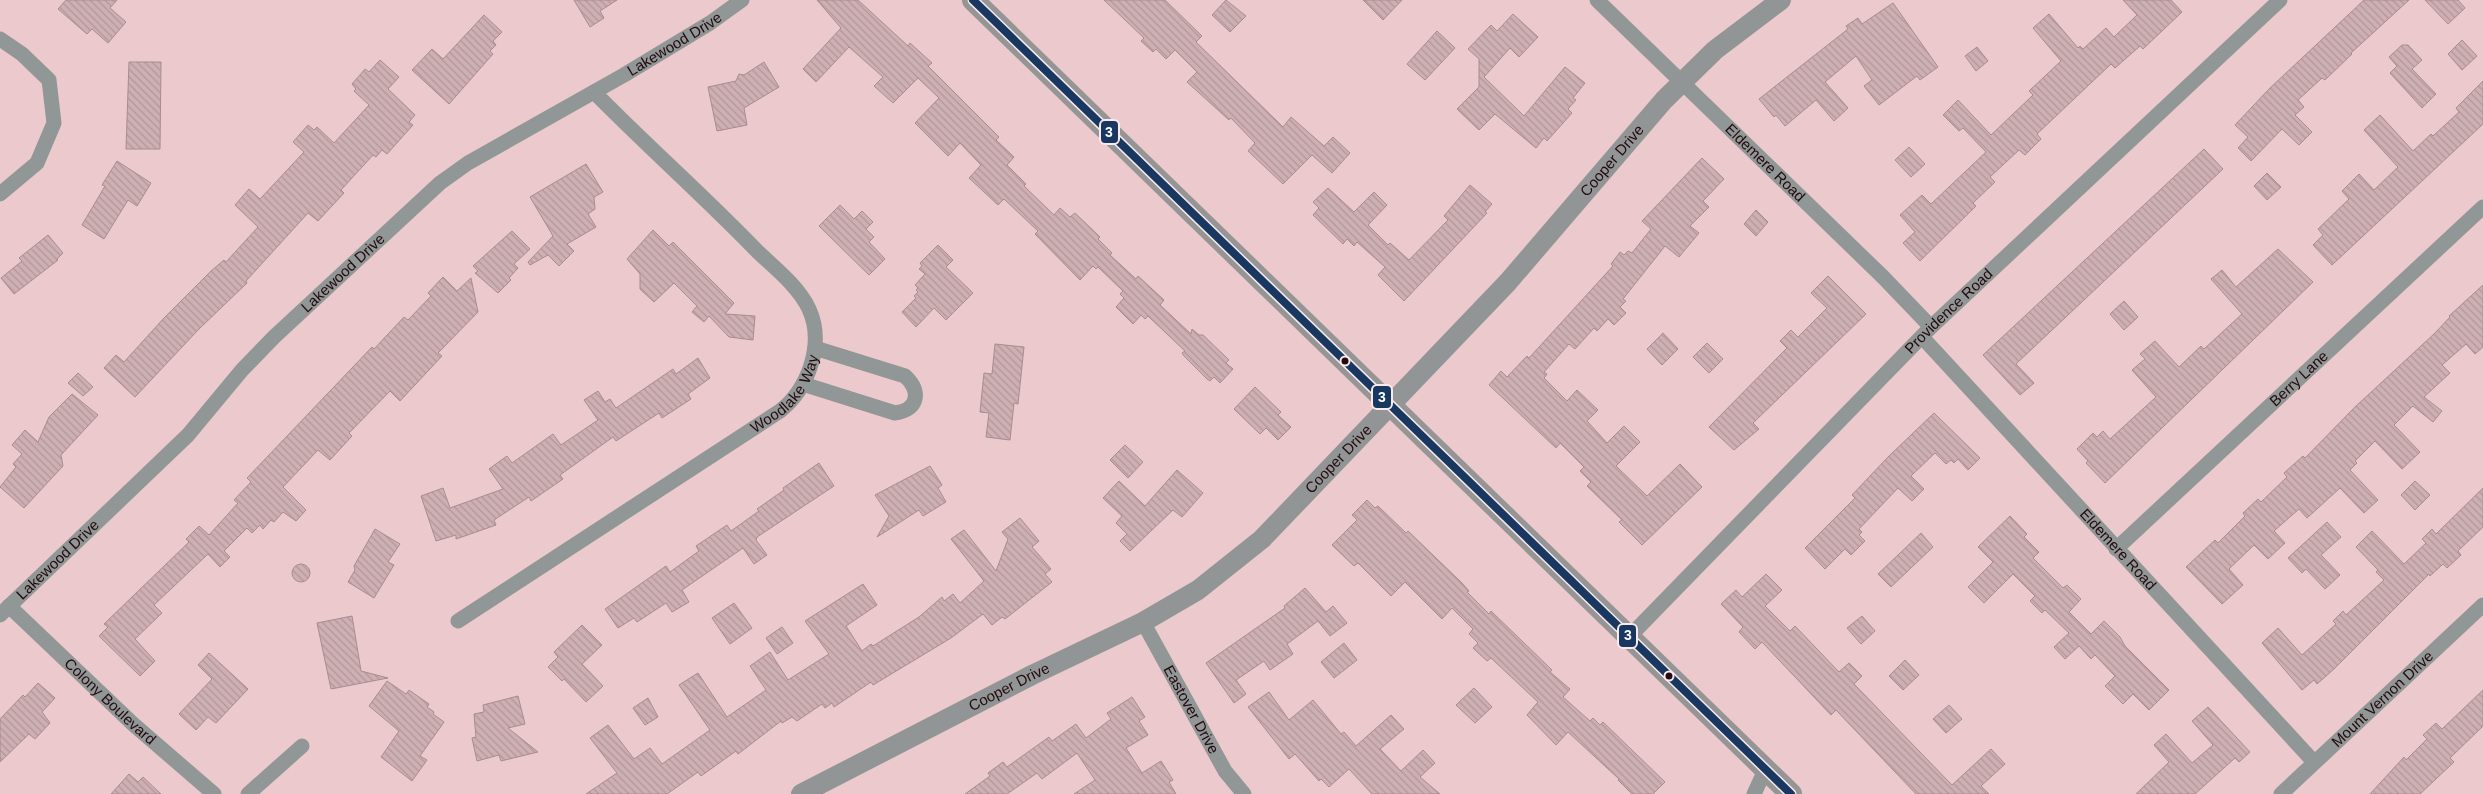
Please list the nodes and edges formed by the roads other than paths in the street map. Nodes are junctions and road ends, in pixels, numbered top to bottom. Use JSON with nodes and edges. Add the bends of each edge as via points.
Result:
{"nodes":[{"id":1,"x":742,"y":0,"type":"edge"},
{"id":2,"x":973,"y":0,"type":"edge"},
{"id":3,"x":1597,"y":0,"type":"edge"},
{"id":4,"x":1781,"y":0,"type":"edge"},
{"id":5,"x":2280,"y":0,"type":"edge"},
{"id":6,"x":0,"y":39,"type":"edge"},
{"id":7,"x":1681,"y":82,"type":"junction"},
{"id":8,"x":594,"y":92,"type":"junction"},
{"id":9,"x":0,"y":194,"type":"edge"},
{"id":10,"x":2483,"y":208,"type":"edge"},
{"id":11,"x":1927,"y":332,"type":"junction"},
{"id":12,"x":815,"y":348,"type":"junction"},
{"id":13,"x":803,"y":384,"type":"junction"},
{"id":14,"x":1392,"y":406,"type":"junction"},
{"id":15,"x":2116,"y":549,"type":"junction"},
{"id":16,"x":2483,"y":605,"type":"edge"},
{"id":17,"x":5,"y":611,"type":"edge"},
{"id":18,"x":458,"y":621,"type":"dead end"},
{"id":19,"x":1143,"y":622,"type":"junction"},
{"id":20,"x":1630,"y":636,"type":"junction"},
{"id":21,"x":302,"y":746,"type":"dead end"},
{"id":22,"x":2314,"y":762,"type":"junction"},
{"id":23,"x":1765,"y":770,"type":"junction"},
{"id":24,"x":808,"y":792,"type":"edge"},
{"id":25,"x":214,"y":794,"type":"edge"},
{"id":26,"x":248,"y":794,"type":"edge"},
{"id":27,"x":1244,"y":794,"type":"edge"},
{"id":28,"x":1754,"y":794,"type":"edge"},
{"id":29,"x":1791,"y":794,"type":"edge"},
{"id":30,"x":2281,"y":794,"type":"edge"}],
"edges":[{"from":1,"to":8,"type":"street","name":"Lakewood Drive","via":[[710,23]]},
{"from":2,"to":14,"type":"main road"},
{"from":3,"to":7,"type":"street","name":"Eldemere Road"},
{"from":4,"to":7,"type":"street","name":"Cooper Drive","via":[[1715,50]]},
{"from":5,"to":11,"type":"street","name":"Providence Road"},
{"from":6,"to":9,"type":"street","via":[[22,54],[49,80],[54,123],[38,163]]},
{"from":7,"to":11,"type":"street","name":"Eldemere Road","via":[[1883,277]]},
{"from":7,"to":14,"type":"street","name":"Cooper Drive","via":[[1521,268]]},
{"from":8,"to":12,"type":"street","name":"Woodlake Way","via":[[717,209],[793,287],[809,308]]},
{"from":8,"to":17,"type":"street","name":"Lakewood Drive","via":[[468,162],[440,183],[274,337],[188,435]]},
{"from":10,"to":15,"type":"street","name":"Berry Lane"},
{"from":11,"to":15,"type":"street","name":"Eldemere Road"},
{"from":11,"to":20,"type":"street","name":"Providence Road"},
{"from":12,"to":13,"type":"street","name":"Woodlake Way"},
{"from":12,"to":13,"type":"street","via":[[905,376],[916,393],[913,405],[904,412],[895,413]]},
{"from":13,"to":18,"type":"street","name":"Woodlake Way","via":[[792,402],[780,411]]},
{"from":14,"to":19,"type":"street","name":"Cooper Drive","via":[[1262,539],[1198,590]]},
{"from":14,"to":20,"type":"main road"},
{"from":15,"to":22,"type":"street","name":"Eldemere Road"},
{"from":16,"to":22,"type":"street","name":"Mount Vernon Drive"},
{"from":17,"to":25,"type":"street","name":"Colony Boulevard"},
{"from":19,"to":24,"type":"street","name":"Cooper Drive","via":[[1032,675]]},
{"from":19,"to":27,"type":"street","name":"Eastover Drive","via":[[1225,771]]},
{"from":20,"to":23,"type":"main road"},
{"from":21,"to":26,"type":"street"},
{"from":22,"to":30,"type":"street","name":"Mount Vernon Drive"},
{"from":23,"to":28,"type":"street"},
{"from":23,"to":29,"type":"main road"}]}
